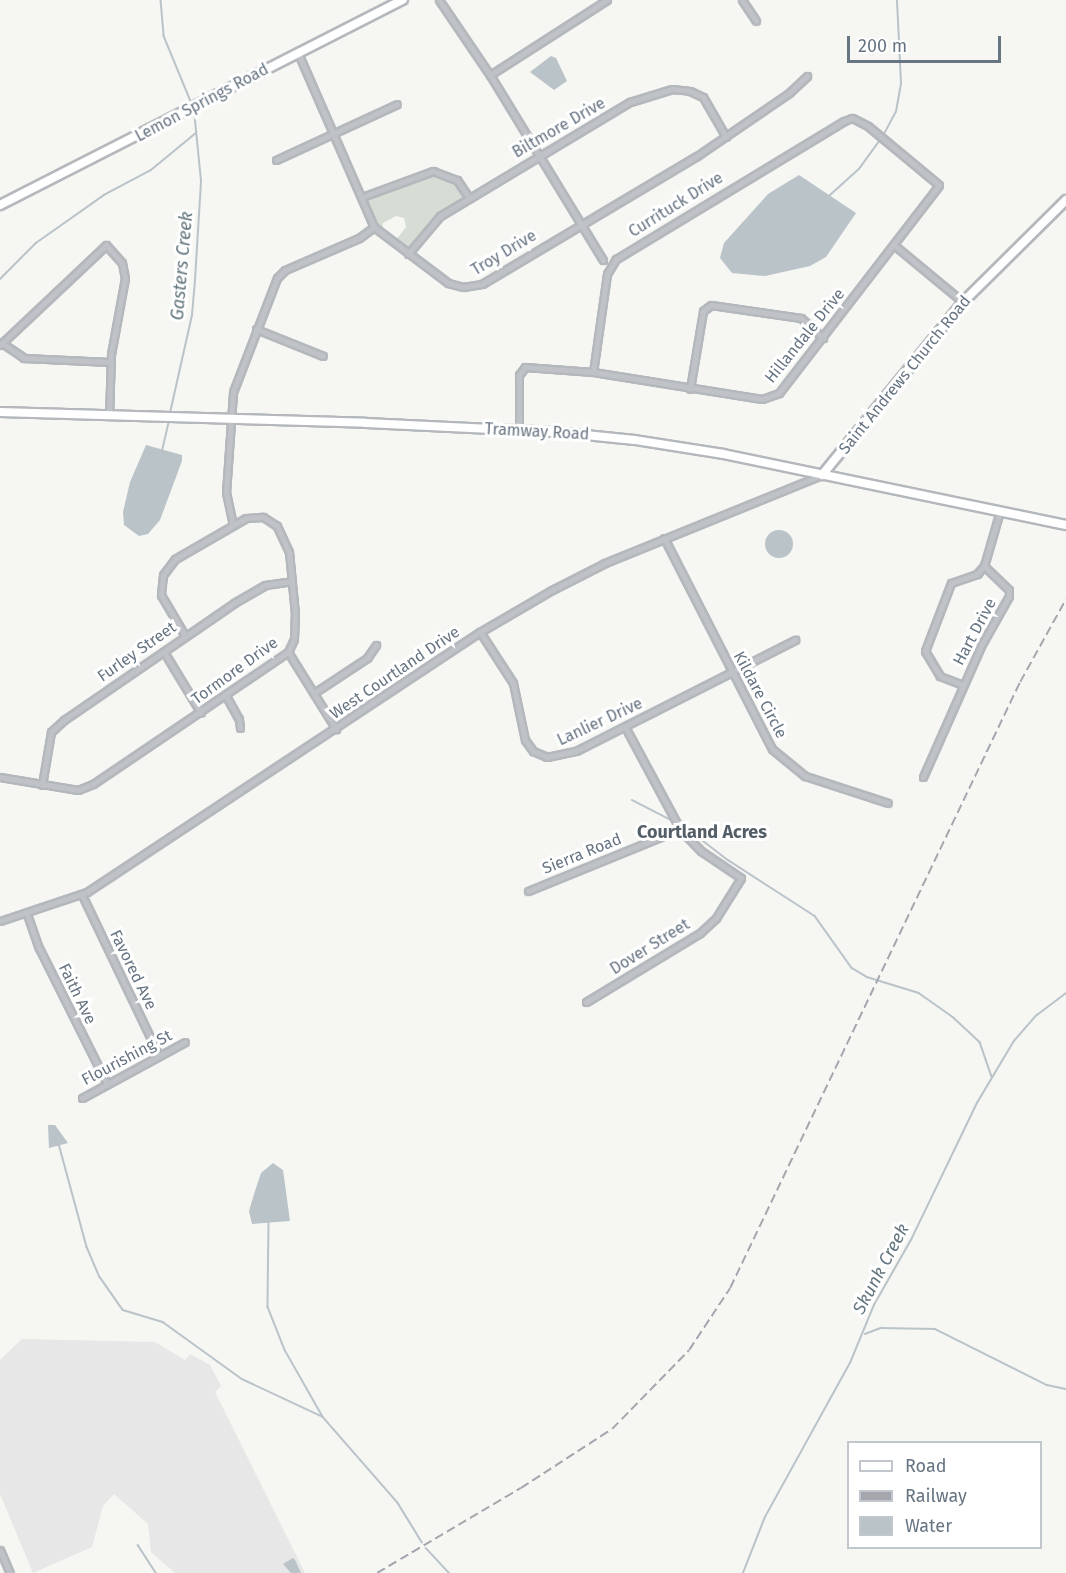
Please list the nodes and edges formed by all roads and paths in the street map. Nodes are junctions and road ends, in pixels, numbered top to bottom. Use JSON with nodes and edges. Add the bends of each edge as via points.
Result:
{"nodes":[{"id":1,"x":403,"y":0,"type":"edge"},
{"id":2,"x":439,"y":0,"type":"edge"},
{"id":3,"x":607,"y":0,"type":"edge"},
{"id":4,"x":742,"y":0,"type":"edge"},
{"id":5,"x":756,"y":21,"type":"dead end"},
{"id":6,"x":298,"y":53,"type":"junction"},
{"id":7,"x":490,"y":75,"type":"junction"},
{"id":8,"x":807,"y":76,"type":"dead end"},
{"id":9,"x":397,"y":104,"type":"dead end"},
{"id":10,"x":852,"y":118,"type":"joint"},
{"id":11,"x":334,"y":132,"type":"junction"},
{"id":12,"x":726,"y":136,"type":"junction"},
{"id":13,"x":537,"y":156,"type":"junction"},
{"id":14,"x":276,"y":160,"type":"dead end"},
{"id":15,"x":362,"y":196,"type":"junction"},
{"id":16,"x":469,"y":198,"type":"junction"},
{"id":17,"x":1066,"y":200,"type":"edge"},
{"id":18,"x":0,"y":205,"type":"edge"},
{"id":19,"x":578,"y":224,"type":"junction"},
{"id":20,"x":374,"y":227,"type":"junction"},
{"id":21,"x":894,"y":245,"type":"junction"},
{"id":22,"x":408,"y":254,"type":"junction"},
{"id":23,"x":603,"y":260,"type":"dead end"},
{"id":24,"x":963,"y":302,"type":"junction"},
{"id":25,"x":256,"y":329,"type":"junction"},
{"id":26,"x":823,"y":338,"type":"junction"},
{"id":27,"x":1,"y":344,"type":"edge"},
{"id":28,"x":323,"y":356,"type":"dead end"},
{"id":29,"x":110,"y":362,"type":"junction"},
{"id":30,"x":593,"y":372,"type":"junction"},
{"id":31,"x":690,"y":389,"type":"junction"},
{"id":32,"x":0,"y":412,"type":"edge"},
{"id":33,"x":109,"y":416,"type":"junction"},
{"id":34,"x":232,"y":420,"type":"junction"},
{"id":35,"x":519,"y":430,"type":"junction"},
{"id":36,"x":822,"y":475,"type":"junction"},
{"id":37,"x":1000,"y":511,"type":"junction"},
{"id":38,"x":233,"y":525,"type":"junction"},
{"id":39,"x":1066,"y":525,"type":"edge"},
{"id":40,"x":664,"y":538,"type":"junction"},
{"id":41,"x":984,"y":566,"type":"junction"},
{"id":42,"x":291,"y":581,"type":"junction"},
{"id":43,"x":480,"y":632,"type":"junction"},
{"id":44,"x":184,"y":634,"type":"junction"},
{"id":45,"x":795,"y":640,"type":"dead end"},
{"id":46,"x":375,"y":645,"type":"dead end"},
{"id":47,"x":164,"y":652,"type":"junction"},
{"id":48,"x":288,"y":652,"type":"junction"},
{"id":49,"x":732,"y":672,"type":"junction"},
{"id":50,"x":963,"y":685,"type":"junction"},
{"id":51,"x":314,"y":693,"type":"junction"},
{"id":52,"x":226,"y":696,"type":"junction"},
{"id":53,"x":201,"y":713,"type":"junction"},
{"id":54,"x":625,"y":727,"type":"junction"},
{"id":55,"x":240,"y":728,"type":"dead end"},
{"id":56,"x":336,"y":729,"type":"junction"},
{"id":57,"x":0,"y":777,"type":"edge"},
{"id":58,"x":923,"y":777,"type":"dead end"},
{"id":59,"x":42,"y":785,"type":"junction"},
{"id":60,"x":888,"y":802,"type":"dead end"},
{"id":61,"x":680,"y":829,"type":"junction"},
{"id":62,"x":528,"y":891,"type":"dead end"},
{"id":63,"x":82,"y":895,"type":"junction"},
{"id":64,"x":27,"y":914,"type":"junction"},
{"id":65,"x":0,"y":921,"type":"edge"},
{"id":66,"x":586,"y":1002,"type":"dead end"},
{"id":67,"x":185,"y":1042,"type":"dead end"},
{"id":68,"x":159,"y":1056,"type":"junction"},
{"id":69,"x":107,"y":1084,"type":"junction"},
{"id":70,"x":82,"y":1098,"type":"dead end"},
{"id":71,"x":0,"y":1550,"type":"edge"},
{"id":72,"x":10,"y":1573,"type":"edge"}],
"edges":[{"from":1,"to":6,"type":"main road","name":"Lemon Springs Road"},
{"from":2,"to":7,"type":"street"},
{"from":3,"to":7,"type":"street"},
{"from":4,"to":5,"type":"street"},
{"from":6,"to":11,"type":"street"},
{"from":6,"to":18,"type":"main road","name":"Lemon Springs Road"},
{"from":7,"to":13,"type":"street"},
{"from":8,"to":12,"type":"street","name":"Troy Drive"},
{"from":9,"to":11,"type":"street"},
{"from":10,"to":21,"type":"street","name":"Hillandale Drive","via":[[939,185]]},
{"from":10,"to":30,"type":"street","name":"Currituck Drive","via":[[778,158],[616,259],[607,274]]},
{"from":11,"to":14,"type":"street"},
{"from":11,"to":15,"type":"street"},
{"from":12,"to":13,"type":"street","name":"Biltmore Drive","via":[[703,97],[672,89],[630,102]]},
{"from":12,"to":19,"type":"street","name":"Troy Drive"},
{"from":13,"to":16,"type":"street","name":"Biltmore Drive"},
{"from":13,"to":19,"type":"street"},
{"from":15,"to":16,"type":"street","via":[[433,171],[457,180]]},
{"from":15,"to":20,"type":"street"},
{"from":16,"to":22,"type":"street","name":"Biltmore Drive","via":[[433,223]]},
{"from":17,"to":24,"type":"main road","name":"Saint Andrews Church Road"},
{"from":19,"to":22,"type":"street","name":"Troy Drive","via":[[473,287],[448,283]]},
{"from":19,"to":23,"type":"street"},
{"from":20,"to":22,"type":"street","name":"Troy Drive"},
{"from":20,"to":25,"type":"street","via":[[359,238],[285,270],[277,278]]},
{"from":21,"to":24,"type":"street"},
{"from":21,"to":26,"type":"street","name":"Hillandale Drive"},
{"from":24,"to":36,"type":"main road","name":"Saint Andrews Church Road"},
{"from":25,"to":28,"type":"street"},
{"from":25,"to":34,"type":"street","via":[[236,378]]},
{"from":26,"to":31,"type":"street","name":"Hillandale Drive","via":[[779,393],[770,398]]},
{"from":26,"to":31,"type":"street","via":[[801,318],[711,305],[704,310]]},
{"from":27,"to":29,"type":"street","via":[[24,358]]},
{"from":27,"to":29,"type":"street","via":[[106,245],[122,263],[125,278]]},
{"from":29,"to":33,"type":"street"},
{"from":30,"to":31,"type":"street","name":"Hillandale Drive"},
{"from":30,"to":35,"type":"street","name":"Hillandale Drive","via":[[525,367],[519,375]]},
{"from":32,"to":33,"type":"main road","name":"Tramway Road"},
{"from":33,"to":34,"type":"main road","name":"Tramway Road"},
{"from":34,"to":35,"type":"main road","name":"Tramway Road"},
{"from":34,"to":38,"type":"street","via":[[226,493]]},
{"from":35,"to":36,"type":"main road","name":"Tramway Road","via":[[635,440]]},
{"from":36,"to":37,"type":"main road","name":"Tramway Road"},
{"from":36,"to":40,"type":"street","name":"West Courtland Drive"},
{"from":37,"to":39,"type":"main road","name":"Tramway Road"},
{"from":37,"to":41,"type":"street"},
{"from":38,"to":42,"type":"street","name":"Tormore Drive","via":[[246,518],[262,517],[277,526],[289,552]]},
{"from":38,"to":44,"type":"street","name":"Tormore Drive","via":[[175,559],[163,576],[162,595]]},
{"from":40,"to":43,"type":"street","name":"West Courtland Drive","via":[[552,590]]},
{"from":40,"to":49,"type":"street","name":"Kildare Circle"},
{"from":41,"to":50,"type":"street","name":"Hart Drive","via":[[1009,590],[1009,596]]},
{"from":41,"to":50,"type":"street","name":"Hart Drive","via":[[978,574],[951,584],[925,651],[940,676]]},
{"from":42,"to":44,"type":"street","name":"Furley Street","via":[[265,585]]},
{"from":42,"to":48,"type":"street","name":"Tormore Drive","via":[[294,639]]},
{"from":43,"to":54,"type":"street","name":"Lanlier Drive","via":[[513,683],[525,740],[533,751],[548,757],[561,756]]},
{"from":43,"to":56,"type":"street","name":"West Courtland Drive"},
{"from":44,"to":47,"type":"street","name":"Furley Street"},
{"from":45,"to":49,"type":"street","name":"Lanlier Drive"},
{"from":46,"to":51,"type":"street","via":[[366,658]]},
{"from":47,"to":53,"type":"street"},
{"from":47,"to":59,"type":"street","name":"Furley Street","via":[[51,732]]},
{"from":48,"to":51,"type":"street"},
{"from":48,"to":52,"type":"street","name":"Tormore Drive"},
{"from":49,"to":54,"type":"street","name":"Lanlier Drive"},
{"from":49,"to":60,"type":"street","name":"Kildare Circle","via":[[763,736],[793,770]]},
{"from":50,"to":58,"type":"street","name":"Hart Drive"},
{"from":51,"to":56,"type":"street"},
{"from":52,"to":53,"type":"street","name":"Tormore Drive"},
{"from":52,"to":55,"type":"street"},
{"from":53,"to":59,"type":"street","name":"Tormore Drive","via":[[93,784],[78,790]]},
{"from":54,"to":61,"type":"street"},
{"from":56,"to":63,"type":"street","name":"West Courtland Drive"},
{"from":57,"to":59,"type":"street","name":"Tormore Drive"},
{"from":61,"to":62,"type":"street","name":"Sierra Road"},
{"from":61,"to":66,"type":"street","name":"Dover Street","via":[[701,851],[741,878],[716,918],[700,933]]},
{"from":63,"to":64,"type":"street","name":"West Courtland Drive"},
{"from":63,"to":68,"type":"street","name":"Favored Ave"},
{"from":64,"to":65,"type":"street","name":"West Courtland Drive"},
{"from":64,"to":69,"type":"street","name":"Faith Ave","via":[[35,939]]},
{"from":67,"to":68,"type":"street","name":"Flourishing St"},
{"from":68,"to":69,"type":"street","name":"Flourishing St"},
{"from":69,"to":70,"type":"street","name":"Flourishing St"},
{"from":71,"to":72,"type":"street"}]}
